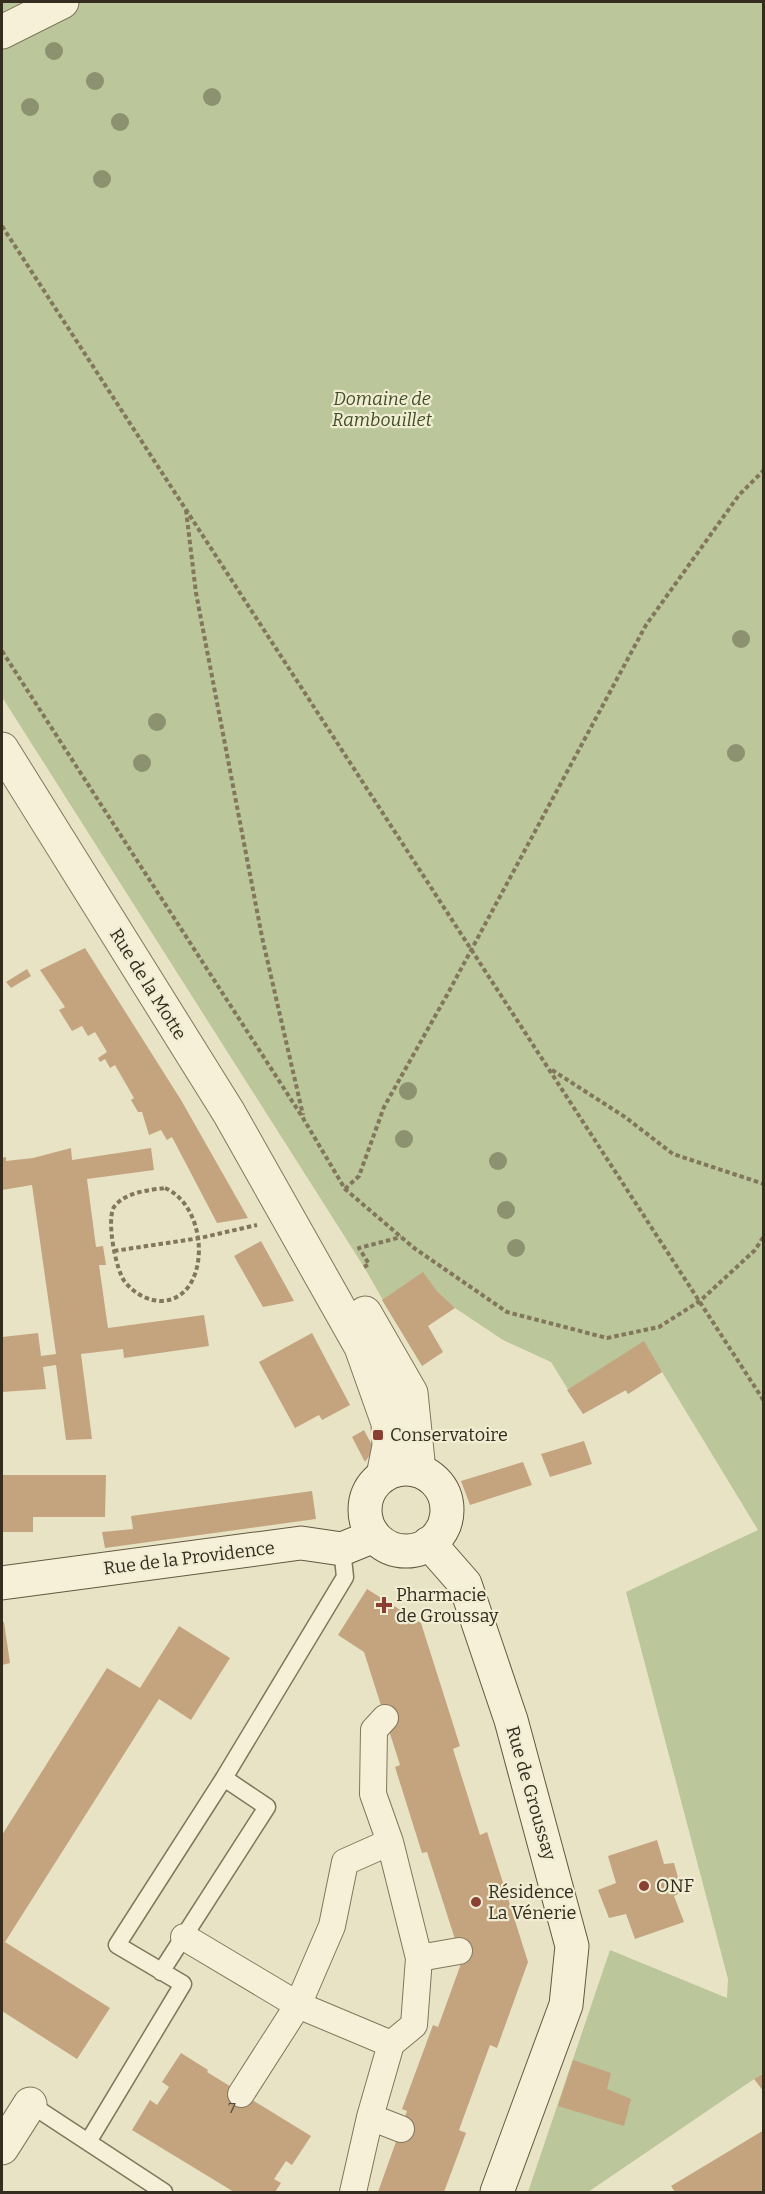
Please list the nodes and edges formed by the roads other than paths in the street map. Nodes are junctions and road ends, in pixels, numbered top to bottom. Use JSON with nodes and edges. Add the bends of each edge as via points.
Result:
{"nodes":[{"id":1,"x":62,"y":2,"type":"edge"},
{"id":2,"x":2,"y":32,"type":"edge"},
{"id":3,"x":2,"y":749,"type":"edge"},
{"id":4,"x":277,"y":1223,"type":"junction"},
{"id":5,"x":419,"y":1471,"type":"junction"},
{"id":6,"x":383,"y":1476,"type":"junction"},
{"id":7,"x":374,"y":1536,"type":"junction"},
{"id":8,"x":429,"y":1543,"type":"junction"},
{"id":9,"x":342,"y":1549,"type":"junction"},
{"id":10,"x":2,"y":1583,"type":"edge"},
{"id":11,"x":385,"y":1718,"type":"dead end"},
{"id":12,"x":224,"y":1778,"type":"junction"},
{"id":13,"x":390,"y":1842,"type":"junction"},
{"id":14,"x":183,"y":1937,"type":"junction"},
{"id":15,"x":459,"y":1952,"type":"dead end"},
{"id":16,"x":419,"y":1958,"type":"junction"},
{"id":17,"x":161,"y":1972,"type":"junction"},
{"id":18,"x":298,"y":2005,"type":"junction"},
{"id":19,"x":391,"y":2044,"type":"junction"},
{"id":20,"x":241,"y":2094,"type":"dead end"},
{"id":21,"x":30,"y":2104,"type":"joint"},
{"id":22,"x":370,"y":2117,"type":"junction"},
{"id":23,"x":401,"y":2129,"type":"dead end"},
{"id":24,"x":88,"y":2142,"type":"junction"},
{"id":25,"x":2,"y":2148,"type":"edge"},
{"id":26,"x":164,"y":2193,"type":"edge"},
{"id":27,"x":353,"y":2193,"type":"edge"},
{"id":28,"x":497,"y":2193,"type":"edge"}],
"edges":[{"from":1,"to":2,"type":"main road"},
{"from":3,"to":4,"type":"main road","name":"Rue de la Motte","via":[[229,1113]]},
{"from":4,"to":5,"type":"main road","name":"Rue de la Motte","via":[[348,1283],[411,1393]]},
{"from":4,"to":6,"type":"main road","name":"Rue de la Motte","via":[[361,1347],[388,1423],[389,1446]]},
{"from":5,"to":6,"type":"main road","via":[[400,1469]]},
{"from":5,"to":8,"type":"main road","via":[[435,1481],[445,1498],[444,1523]]},
{"from":6,"to":7,"type":"main road","via":[[373,1485],[366,1504],[367,1525]]},
{"from":7,"to":8,"type":"main road","via":[[395,1549]]},
{"from":7,"to":9,"type":"main road"},
{"from":8,"to":28,"type":"main road","name":"Rue de Groussay","via":[[465,1584],[511,1720],[572,1946],[566,2005]]},
{"from":9,"to":10,"type":"main road","name":"Rue de la Providence","via":[[301,1543]]},
{"from":9,"to":12,"type":"lane","via":[[345,1577]]},
{"from":11,"to":13,"type":"street","via":[[374,1730],[373,1794]]},
{"from":12,"to":14,"type":"lane","via":[[267,1807]]},
{"from":12,"to":17,"type":"lane","via":[[117,1945]]},
{"from":13,"to":16,"type":"street"},
{"from":13,"to":18,"type":"street","via":[[345,1862],[332,1926]]},
{"from":14,"to":17,"type":"lane"},
{"from":14,"to":18,"type":"street"},
{"from":15,"to":16,"type":"street"},
{"from":16,"to":19,"type":"street","via":[[414,2025]]},
{"from":17,"to":24,"type":"lane","via":[[183,1984]]},
{"from":18,"to":19,"type":"street"},
{"from":18,"to":20,"type":"street"},
{"from":19,"to":22,"type":"street"},
{"from":21,"to":24,"type":"lane"},
{"from":21,"to":25,"type":"main road"},
{"from":22,"to":23,"type":"street"},
{"from":22,"to":27,"type":"street"},
{"from":24,"to":26,"type":"lane"}]}
